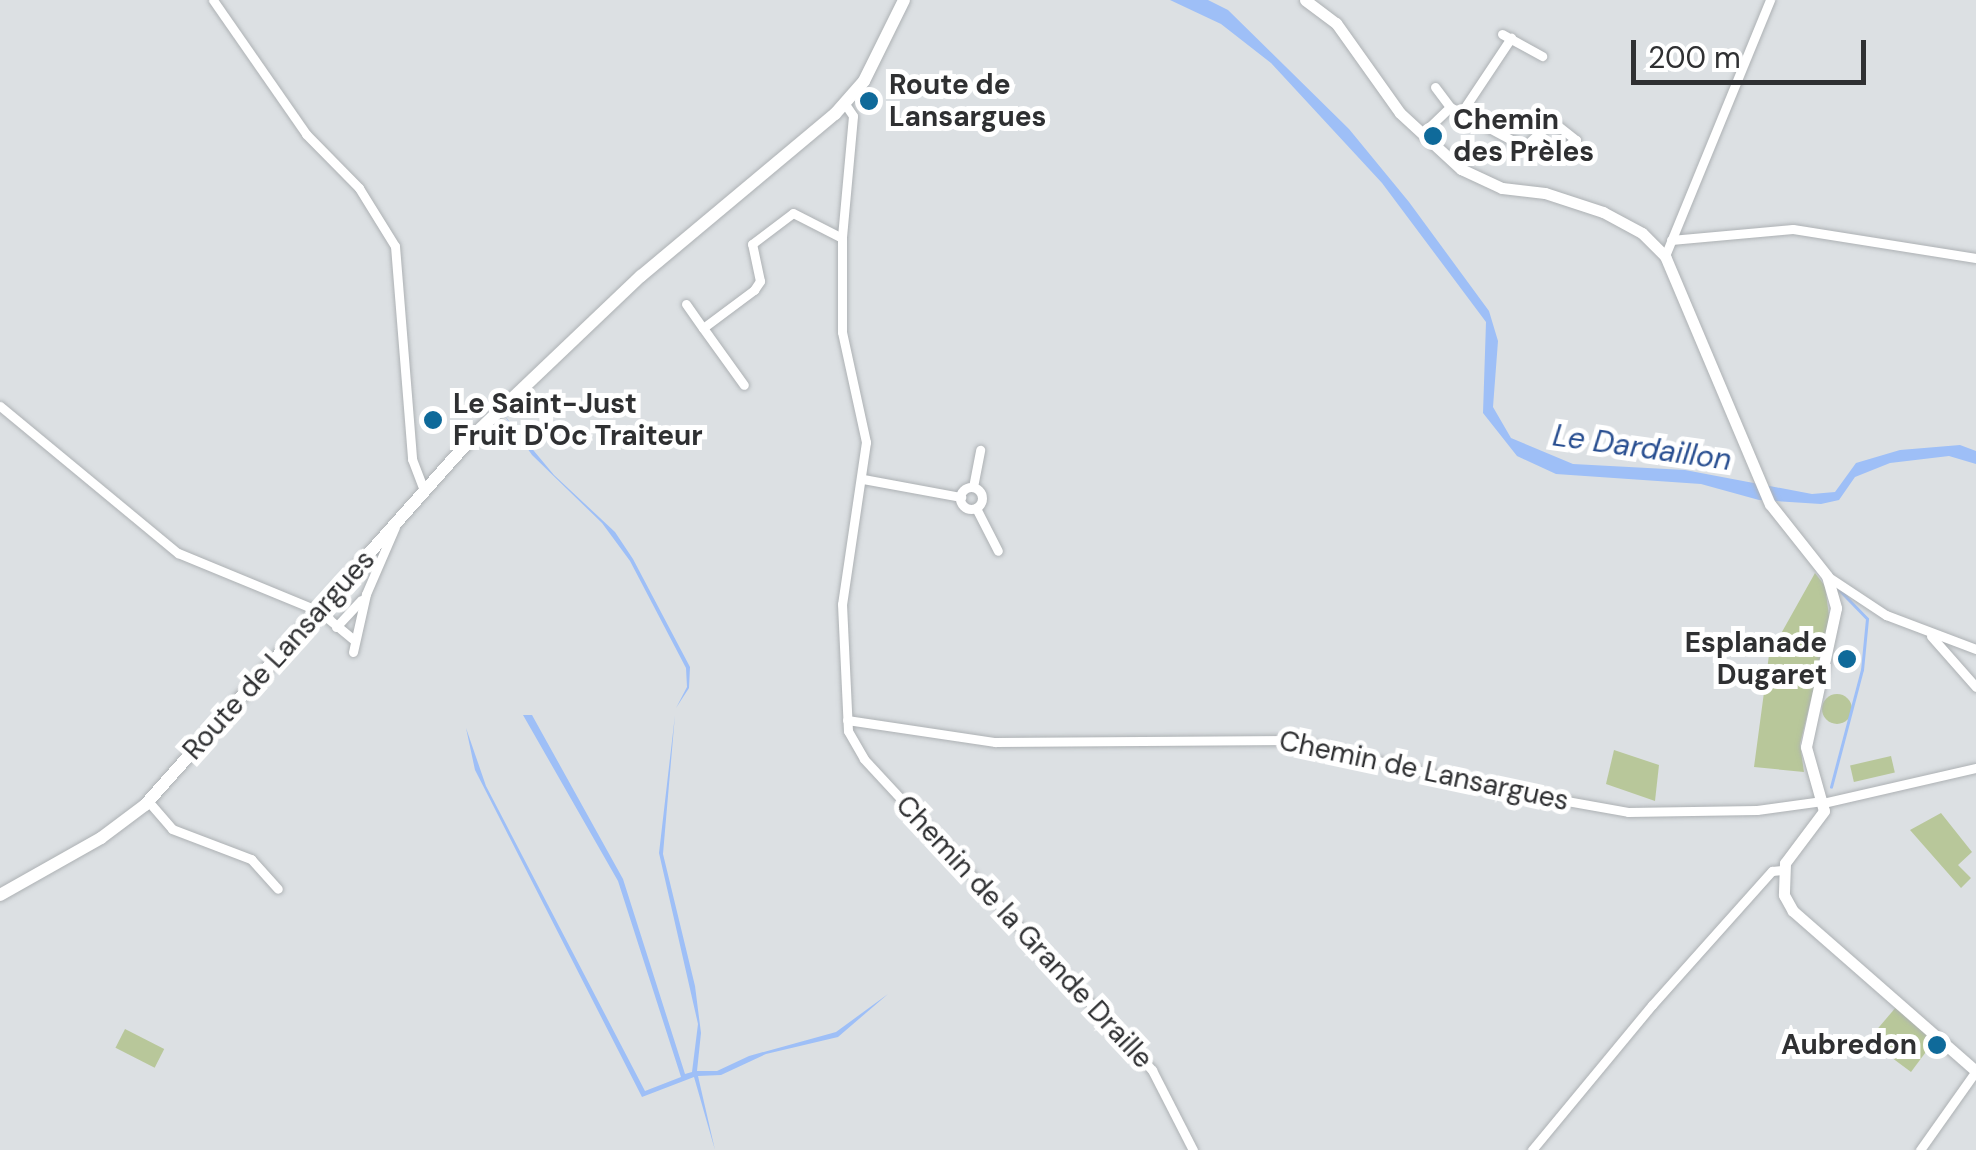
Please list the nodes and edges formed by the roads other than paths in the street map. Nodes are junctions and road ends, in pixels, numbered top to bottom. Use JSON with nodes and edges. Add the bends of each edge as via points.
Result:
{"nodes":[{"id":1,"x":214,"y":0,"type":"edge"},
{"id":2,"x":904,"y":0,"type":"edge"},
{"id":3,"x":1305,"y":0,"type":"edge"},
{"id":4,"x":1770,"y":0,"type":"edge"},
{"id":5,"x":1542,"y":56,"type":"dead end"},
{"id":6,"x":1436,"y":88,"type":"dead end"},
{"id":7,"x":844,"y":104,"type":"junction"},
{"id":8,"x":1450,"y":107,"type":"junction"},
{"id":9,"x":1463,"y":110,"type":"junction"},
{"id":10,"x":1422,"y":134,"type":"junction"},
{"id":11,"x":1525,"y":146,"type":"junction"},
{"id":12,"x":842,"y":238,"type":"junction"},
{"id":13,"x":1670,"y":240,"type":"junction"},
{"id":14,"x":1665,"y":256,"type":"junction"},
{"id":15,"x":1976,"y":258,"type":"edge"},
{"id":16,"x":686,"y":304,"type":"dead end"},
{"id":17,"x":702,"y":328,"type":"junction"},
{"id":18,"x":744,"y":385,"type":"dead end"},
{"id":19,"x":0,"y":406,"type":"edge"},
{"id":20,"x":980,"y":450,"type":"dead end"},
{"id":21,"x":862,"y":479,"type":"junction"},
{"id":22,"x":973,"y":487,"type":"junction"},
{"id":23,"x":424,"y":490,"type":"junction"},
{"id":24,"x":960,"y":497,"type":"junction"},
{"id":25,"x":976,"y":508,"type":"junction"},
{"id":26,"x":398,"y":521,"type":"junction"},
{"id":27,"x":998,"y":551,"type":"dead end"},
{"id":28,"x":1829,"y":578,"type":"junction"},
{"id":29,"x":366,"y":594,"type":"junction"},
{"id":30,"x":319,"y":611,"type":"junction"},
{"id":31,"x":336,"y":627,"type":"junction"},
{"id":32,"x":1931,"y":636,"type":"junction"},
{"id":33,"x":354,"y":640,"type":"junction"},
{"id":34,"x":1976,"y":650,"type":"edge"},
{"id":35,"x":354,"y":652,"type":"dead end"},
{"id":36,"x":1976,"y":687,"type":"edge"},
{"id":37,"x":846,"y":720,"type":"junction"},
{"id":38,"x":1976,"y":768,"type":"edge"},
{"id":39,"x":150,"y":800,"type":"junction"},
{"id":40,"x":1822,"y":802,"type":"junction"},
{"id":41,"x":1782,"y":870,"type":"junction"},
{"id":42,"x":278,"y":889,"type":"dead end"},
{"id":43,"x":0,"y":895,"type":"edge"},
{"id":44,"x":1976,"y":1071,"type":"edge"},
{"id":45,"x":1193,"y":1150,"type":"edge"},
{"id":46,"x":1532,"y":1150,"type":"edge"},
{"id":47,"x":1920,"y":1150,"type":"edge"}],
"edges":[{"from":1,"to":23,"type":"street","via":[[306,134],[359,188],[395,246],[412,459]]},
{"from":2,"to":7,"type":"main road","name":"Route de Lansargues","via":[[876,60]]},
{"from":3,"to":10,"type":"street","via":[[1336,23]]},
{"from":4,"to":13,"type":"street","via":[[1724,126]]},
{"from":5,"to":9,"type":"street","via":[[1506,36]]},
{"from":6,"to":8,"type":"street"},
{"from":7,"to":12,"type":"street","via":[[853,116]]},
{"from":7,"to":23,"type":"main road","name":"Route de Lansargues","via":[[641,276]]},
{"from":8,"to":9,"type":"street"},
{"from":8,"to":10,"type":"street"},
{"from":9,"to":11,"type":"street","via":[[1492,133]]},
{"from":10,"to":14,"type":"street","via":[[1472,177],[1604,212],[1642,233]]},
{"from":11,"to":11,"type":"street","via":[[1560,150],[1576,140],[1550,121]]},
{"from":12,"to":17,"type":"street","via":[[790,215],[752,244],[758,287]]},
{"from":12,"to":21,"type":"street","via":[[842,332],[865,424]]},
{"from":13,"to":14,"type":"street"},
{"from":13,"to":15,"type":"street","via":[[1792,229]]},
{"from":14,"to":28,"type":"street","via":[[1770,504]]},
{"from":16,"to":17,"type":"street"},
{"from":17,"to":18,"type":"street"},
{"from":19,"to":30,"type":"street","via":[[178,553]]},
{"from":20,"to":22,"type":"street"},
{"from":21,"to":24,"type":"street"},
{"from":21,"to":37,"type":"street","via":[[842,604]]},
{"from":22,"to":24,"type":"street"},
{"from":22,"to":25,"type":"street","via":[[982,496]]},
{"from":23,"to":26,"type":"main road","name":"Route de Lansargues"},
{"from":24,"to":25,"type":"street","via":[[966,508]]},
{"from":25,"to":27,"type":"street"},
{"from":26,"to":29,"type":"street"},
{"from":26,"to":30,"type":"main road","name":"Route de Lansargues"},
{"from":28,"to":32,"type":"street"},
{"from":28,"to":40,"type":"street","via":[[1837,624],[1806,747]]},
{"from":29,"to":31,"type":"street"},
{"from":29,"to":33,"type":"street"},
{"from":30,"to":31,"type":"street"},
{"from":30,"to":39,"type":"main road","name":"Route de Lansargues"},
{"from":31,"to":33,"type":"street"},
{"from":32,"to":34,"type":"street"},
{"from":32,"to":36,"type":"street"},
{"from":33,"to":35,"type":"street"},
{"from":37,"to":40,"type":"street","name":"Chemin de Lansargues","via":[[1005,742],[1290,740],[1463,782],[1628,812]]},
{"from":37,"to":45,"type":"street","name":"Chemin de la Grande Draille","via":[[864,759],[1152,1070]]},
{"from":38,"to":40,"type":"street","name":"Chemin de Lansargues"},
{"from":39,"to":42,"type":"street","via":[[172,829],[263,866]]},
{"from":39,"to":43,"type":"main road","name":"Route de Lansargues","via":[[114,830]]},
{"from":40,"to":41,"type":"street","via":[[1822,818]]},
{"from":41,"to":44,"type":"street","via":[[1793,911]]},
{"from":41,"to":46,"type":"street","via":[[1772,872],[1652,1005]]},
{"from":44,"to":47,"type":"street"}]}
